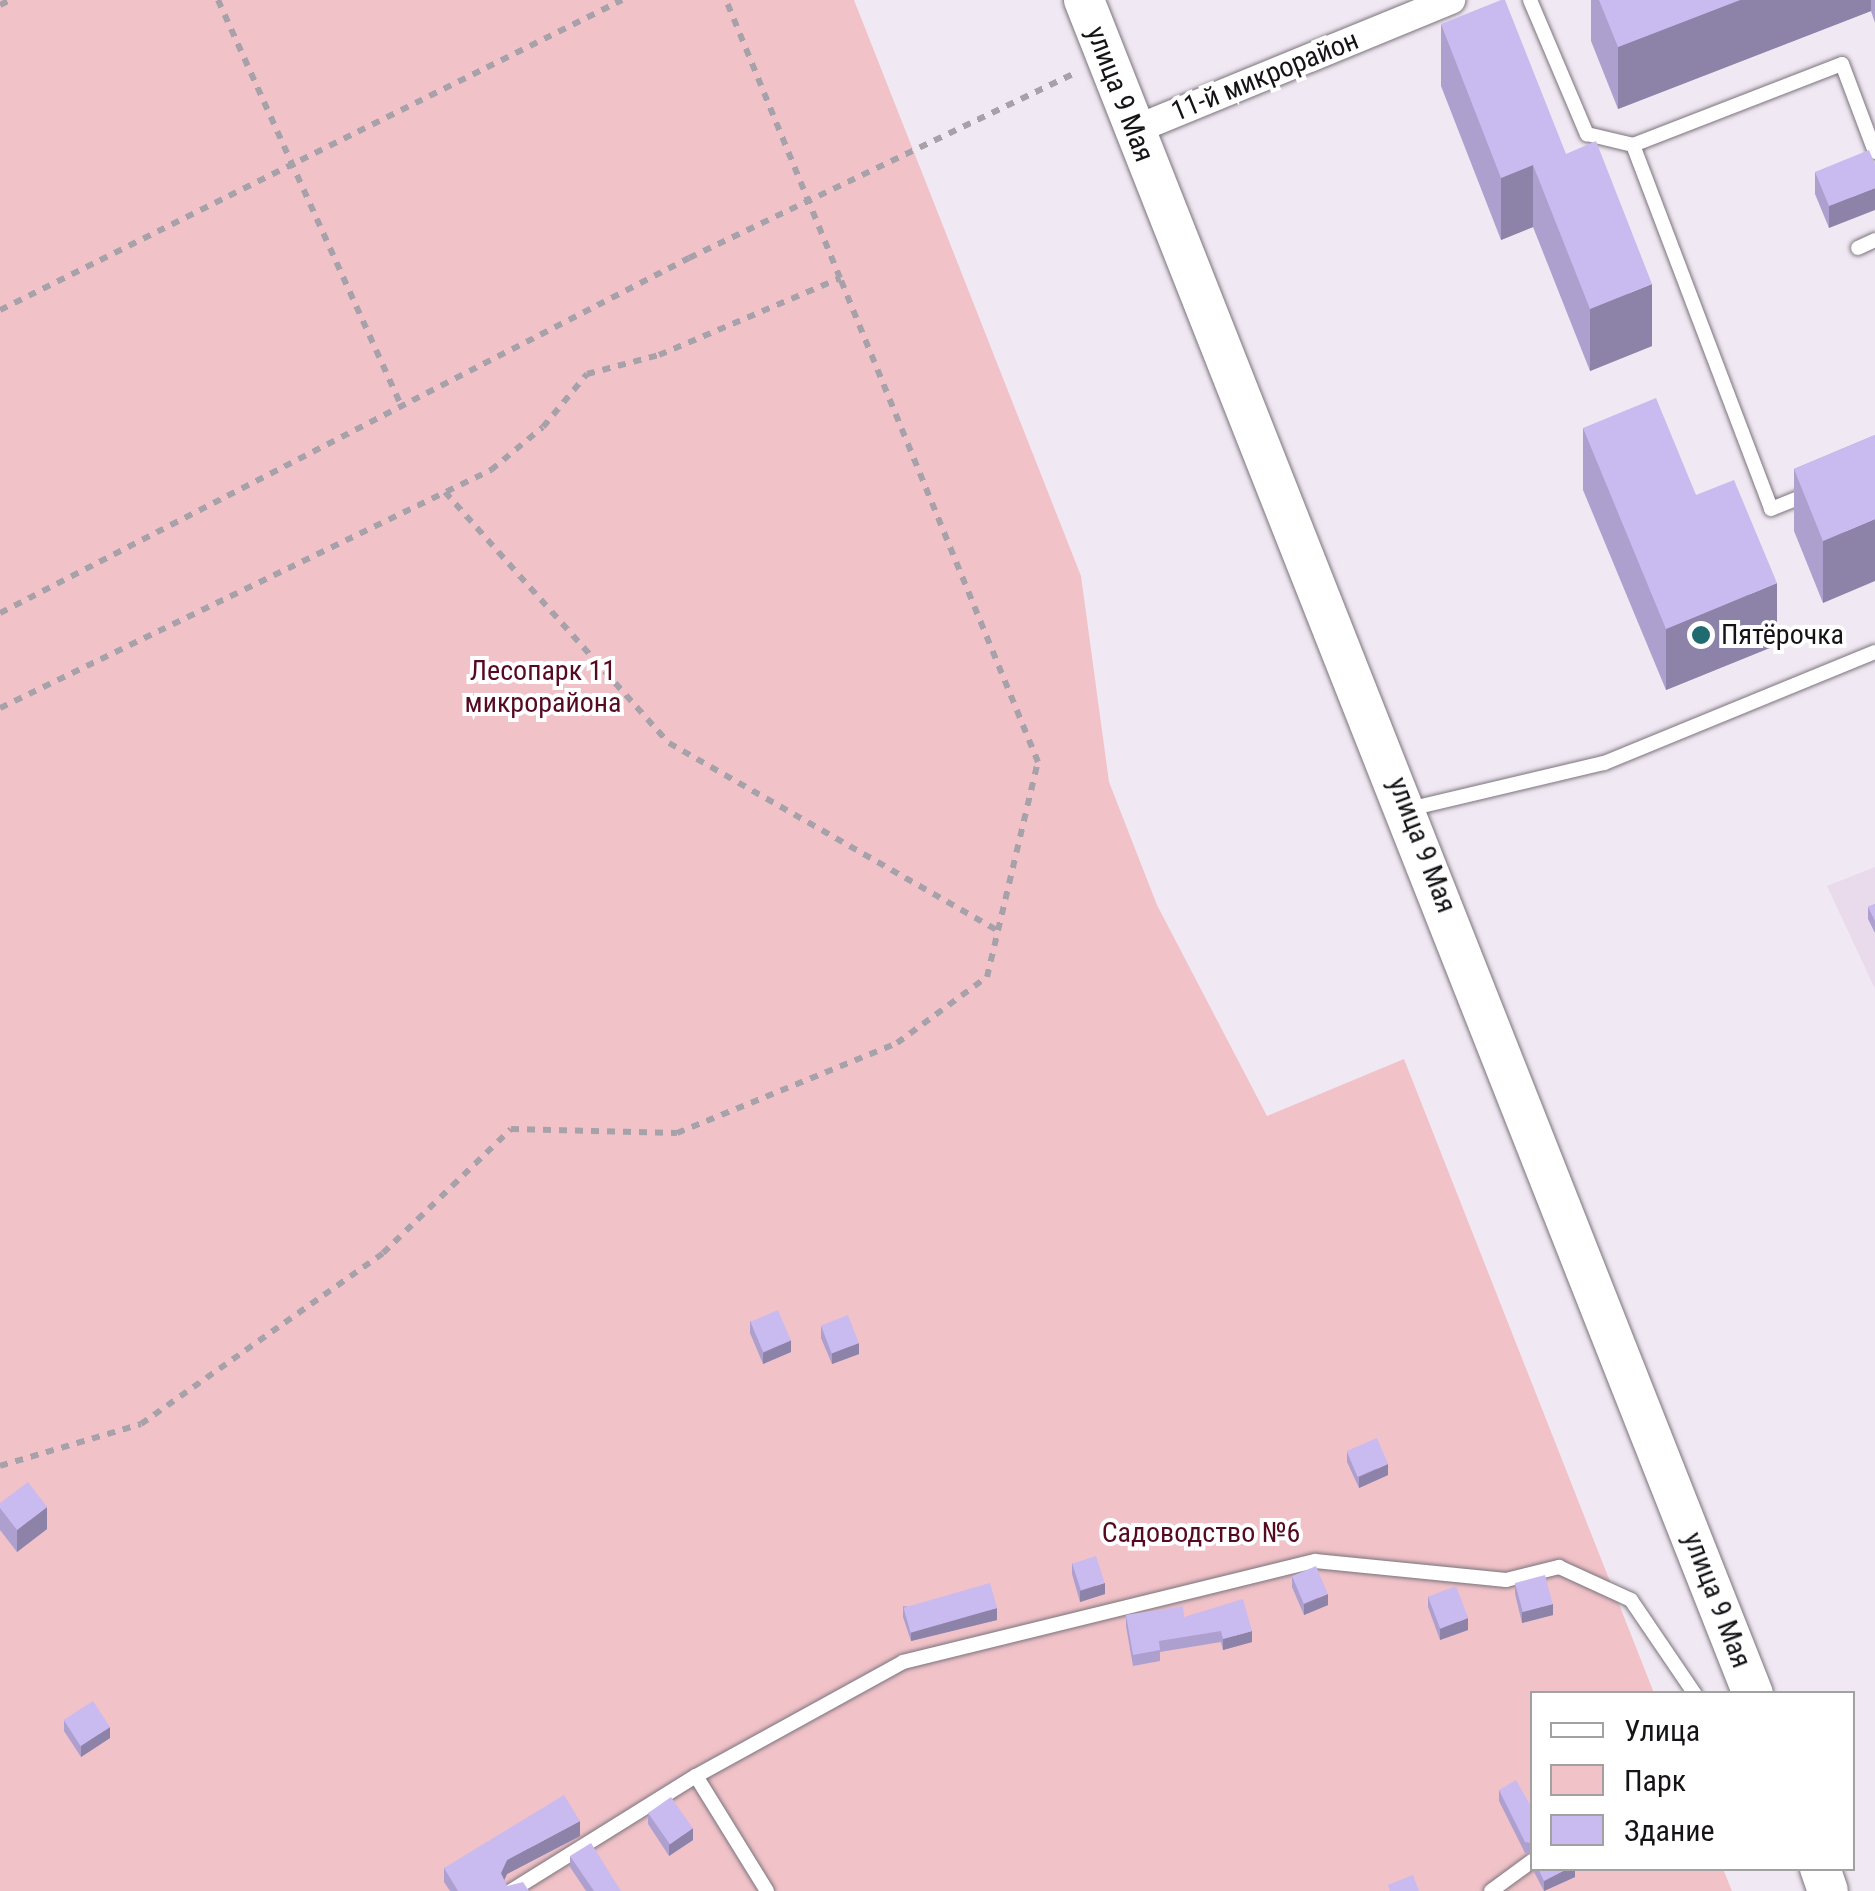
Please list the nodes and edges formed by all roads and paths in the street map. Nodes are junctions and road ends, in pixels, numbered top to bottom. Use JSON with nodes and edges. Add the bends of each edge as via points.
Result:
{"nodes":[{"id":1,"x":10,"y":0,"type":"edge"},
{"id":2,"x":218,"y":0,"type":"edge"},
{"id":3,"x":622,"y":0,"type":"edge"},
{"id":4,"x":726,"y":0,"type":"edge"},
{"id":5,"x":1084,"y":0,"type":"edge"},
{"id":6,"x":1451,"y":0,"type":"edge"},
{"id":7,"x":1530,"y":0,"type":"edge"},
{"id":8,"x":0,"y":5,"type":"edge"},
{"id":9,"x":1106,"y":58,"type":"junction"},
{"id":10,"x":1134,"y":130,"type":"junction"},
{"id":11,"x":1633,"y":145,"type":"junction"},
{"id":12,"x":1875,"y":152,"type":"edge"},
{"id":13,"x":292,"y":165,"type":"junction"},
{"id":14,"x":812,"y":200,"type":"junction"},
{"id":15,"x":1875,"y":240,"type":"edge"},
{"id":16,"x":1858,"y":248,"type":"dead end"},
{"id":17,"x":840,"y":278,"type":"junction"},
{"id":18,"x":0,"y":310,"type":"edge"},
{"id":19,"x":401,"y":406,"type":"junction"},
{"id":20,"x":1823,"y":488,"type":"edge"},
{"id":21,"x":445,"y":492,"type":"junction"},
{"id":22,"x":0,"y":614,"type":"edge"},
{"id":23,"x":1875,"y":652,"type":"edge"},
{"id":24,"x":0,"y":708,"type":"edge"},
{"id":25,"x":1409,"y":809,"type":"junction"},
{"id":26,"x":998,"y":930,"type":"junction"},
{"id":27,"x":0,"y":1466,"type":"edge"},
{"id":28,"x":1745,"y":1690,"type":"edge"},
{"id":29,"x":1692,"y":1691,"type":"edge"},
{"id":30,"x":696,"y":1776,"type":"junction"},
{"id":31,"x":1530,"y":1862,"type":"edge"},
{"id":32,"x":511,"y":1891,"type":"edge"},
{"id":33,"x":767,"y":1891,"type":"edge"},
{"id":34,"x":1491,"y":1891,"type":"edge"}],
"edges":[{"from":1,"to":8,"type":"path"},
{"from":2,"to":13,"type":"path"},
{"from":3,"to":13,"type":"path"},
{"from":4,"to":14,"type":"path"},
{"from":5,"to":9,"type":"main road","name":"улица 9 Мая"},
{"from":6,"to":10,"type":"street","name":"11-й микрорайон"},
{"from":7,"to":11,"type":"lane","via":[[1587,134]]},
{"from":9,"to":10,"type":"main road","name":"улица 9 Мая"},
{"from":9,"to":14,"type":"path"},
{"from":10,"to":25,"type":"main road","name":"улица 9 Мая"},
{"from":11,"to":12,"type":"lane","via":[[1842,64]]},
{"from":11,"to":20,"type":"lane","via":[[1771,509]]},
{"from":13,"to":18,"type":"path"},
{"from":13,"to":19,"type":"path"},
{"from":14,"to":17,"type":"path"},
{"from":14,"to":19,"type":"path"},
{"from":15,"to":16,"type":"lane"},
{"from":17,"to":21,"type":"path","via":[[659,355],[588,374],[543,427],[491,470]]},
{"from":17,"to":26,"type":"path","via":[[1038,762]]},
{"from":19,"to":22,"type":"path"},
{"from":21,"to":24,"type":"path"},
{"from":21,"to":26,"type":"path","via":[[669,743]]},
{"from":23,"to":25,"type":"lane","via":[[1604,763]]},
{"from":25,"to":28,"type":"main road","name":"улица 9 Мая"},
{"from":26,"to":27,"type":"path","via":[[987,977],[897,1043],[695,1126],[677,1133],[511,1129],[383,1252],[141,1424]]},
{"from":29,"to":30,"type":"lane","via":[[1631,1600],[1560,1566],[1506,1580],[1315,1561],[904,1662]]},
{"from":30,"to":32,"type":"lane"},
{"from":30,"to":33,"type":"lane"},
{"from":31,"to":34,"type":"lane"}]}
